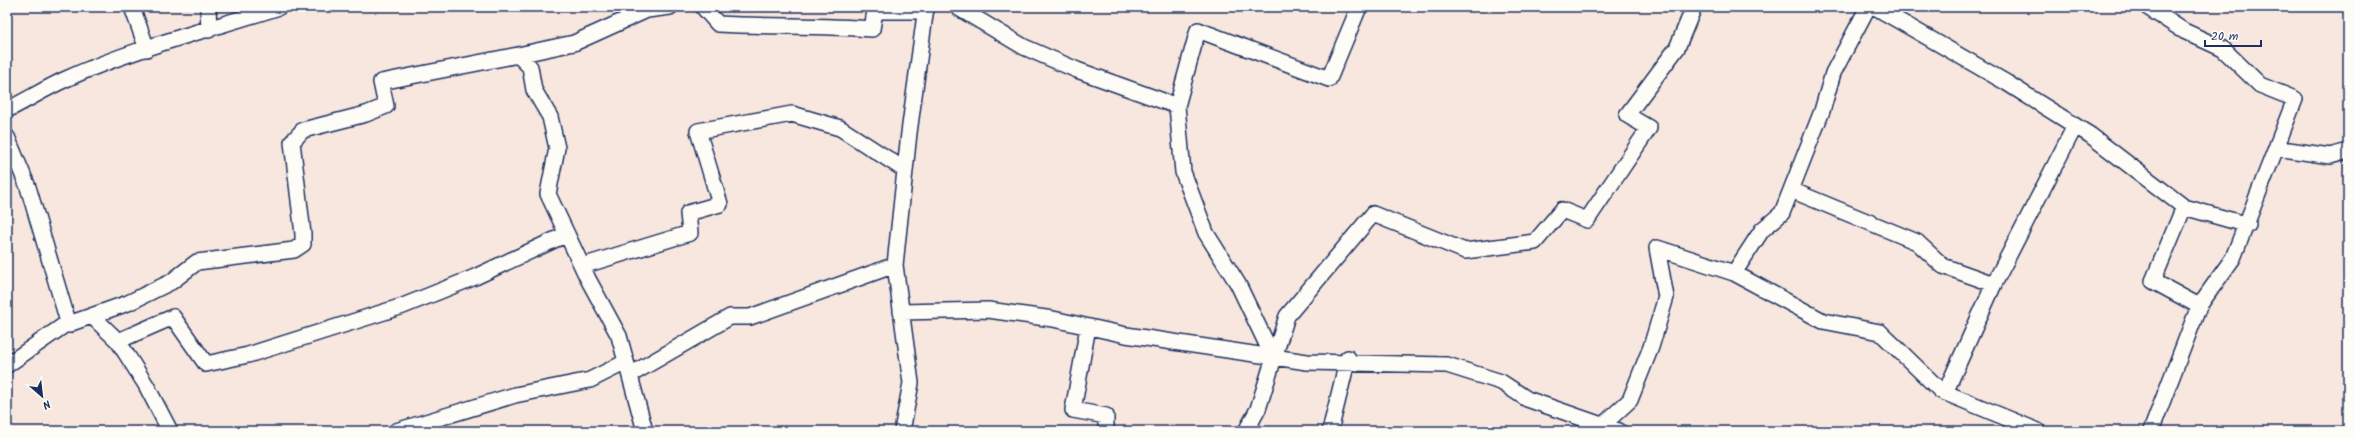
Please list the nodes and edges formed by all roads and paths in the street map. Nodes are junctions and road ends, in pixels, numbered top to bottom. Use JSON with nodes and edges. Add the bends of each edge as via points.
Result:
{"nodes":[{"id":1,"x":132,"y":7,"type":"edge"},
{"id":2,"x":208,"y":7,"type":"edge"},
{"id":3,"x":279,"y":7,"type":"edge"},
{"id":4,"x":670,"y":7,"type":"edge"},
{"id":5,"x":703,"y":7,"type":"edge"},
{"id":6,"x":957,"y":7,"type":"edge"},
{"id":7,"x":1358,"y":7,"type":"edge"},
{"id":8,"x":1694,"y":7,"type":"edge"},
{"id":9,"x":1868,"y":7,"type":"edge"},
{"id":10,"x":1875,"y":7,"type":"edge"},
{"id":11,"x":2147,"y":7,"type":"edge"},
{"id":12,"x":926,"y":9,"type":"edge"},
{"id":13,"x":209,"y":30,"type":"junction"},
{"id":14,"x":147,"y":49,"type":"junction"},
{"id":15,"x":518,"y":56,"type":"junction"},
{"id":16,"x":1177,"y":106,"type":"junction"},
{"id":17,"x":7,"y":110,"type":"edge"},
{"id":18,"x":2075,"y":126,"type":"junction"},
{"id":19,"x":7,"y":137,"type":"edge"},
{"id":20,"x":2276,"y":148,"type":"junction"},
{"id":21,"x":2348,"y":151,"type":"edge"},
{"id":22,"x":905,"y":170,"type":"junction"},
{"id":23,"x":1790,"y":190,"type":"junction"},
{"id":24,"x":2184,"y":207,"type":"junction"},
{"id":25,"x":2248,"y":225,"type":"junction"},
{"id":26,"x":567,"y":234,"type":"junction"},
{"id":27,"x":894,"y":265,"type":"junction"},
{"id":28,"x":582,"y":266,"type":"junction"},
{"id":29,"x":1734,"y":273,"type":"junction"},
{"id":30,"x":1994,"y":284,"type":"junction"},
{"id":31,"x":2199,"y":306,"type":"junction"},
{"id":32,"x":901,"y":312,"type":"junction"},
{"id":33,"x":92,"y":316,"type":"junction"},
{"id":34,"x":69,"y":324,"type":"junction"},
{"id":35,"x":1088,"y":327,"type":"junction"},
{"id":36,"x":118,"y":341,"type":"junction"},
{"id":37,"x":1274,"y":356,"type":"junction"},
{"id":38,"x":1348,"y":360,"type":"junction"},
{"id":39,"x":7,"y":365,"type":"edge"},
{"id":40,"x":628,"y":368,"type":"junction"},
{"id":41,"x":1946,"y":393,"type":"junction"},
{"id":42,"x":1604,"y":424,"type":"junction"},
{"id":43,"x":170,"y":431,"type":"edge"},
{"id":44,"x":396,"y":431,"type":"edge"},
{"id":45,"x":645,"y":431,"type":"edge"},
{"id":46,"x":902,"y":431,"type":"edge"},
{"id":47,"x":1106,"y":431,"type":"edge"},
{"id":48,"x":1246,"y":431,"type":"edge"},
{"id":49,"x":1330,"y":431,"type":"edge"},
{"id":50,"x":1619,"y":431,"type":"edge"},
{"id":51,"x":2038,"y":431,"type":"edge"},
{"id":52,"x":2151,"y":431,"type":"edge"}],
"edges":[{"from":1,"to":14,"type":"street"},
{"from":2,"to":13,"type":"street"},
{"from":3,"to":13,"type":"street"},
{"from":4,"to":15,"type":"street","via":[[647,10],[574,43]]},
{"from":5,"to":12,"type":"street","via":[[718,24],[823,25],[872,29],[875,11]]},
{"from":6,"to":16,"type":"street","via":[[1024,48]]},
{"from":7,"to":16,"type":"street","via":[[1329,79],[1198,30]]},
{"from":8,"to":37,"type":"street","via":[[1677,48],[1627,115],[1649,128],[1587,220],[1562,210],[1535,242],[1465,251],[1373,214],[1287,316]]},
{"from":9,"to":23,"type":"street","via":[[1833,73],[1822,111]]},
{"from":10,"to":18,"type":"street","via":[[2007,83]]},
{"from":11,"to":20,"type":"street","via":[[2184,31],[2223,49],[2260,84],[2295,99]]},
{"from":12,"to":22,"type":"street"},
{"from":13,"to":14,"type":"street"},
{"from":14,"to":17,"type":"street","via":[[67,79]]},
{"from":15,"to":26,"type":"street","via":[[530,67],[534,90],[550,117],[557,148],[548,194]]},
{"from":15,"to":33,"type":"street","via":[[381,82],[386,106],[366,114],[303,130],[292,142],[303,244],[294,250],[197,262],[171,282],[128,303]]},
{"from":16,"to":37,"type":"street","via":[[1183,172],[1206,233],[1238,284]]},
{"from":18,"to":24,"type":"street"},
{"from":18,"to":30,"type":"street"},
{"from":19,"to":34,"type":"street","via":[[28,188]]},
{"from":20,"to":21,"type":"street","via":[[2330,156]]},
{"from":20,"to":25,"type":"street"},
{"from":22,"to":27,"type":"street"},
{"from":22,"to":28,"type":"street","via":[[840,128],[792,114],[698,132],[720,204],[688,213],[690,233]]},
{"from":23,"to":29,"type":"street","via":[[1782,213],[1762,230]]},
{"from":23,"to":30,"type":"street","via":[[1917,242],[1943,266]]},
{"from":24,"to":25,"type":"street"},
{"from":24,"to":31,"type":"street","via":[[2153,281]]},
{"from":25,"to":31,"type":"street","via":[[2233,258]]},
{"from":26,"to":28,"type":"street"},
{"from":26,"to":36,"type":"street","via":[[475,277],[403,306],[248,355],[206,364],[173,317]]},
{"from":27,"to":32,"type":"street"},
{"from":27,"to":40,"type":"street","via":[[750,318],[730,317]]},
{"from":28,"to":40,"type":"street","via":[[619,336]]},
{"from":29,"to":41,"type":"street","via":[[1823,321],[1880,332]]},
{"from":29,"to":42,"type":"street","via":[[1657,248],[1666,297],[1651,347],[1630,400]]},
{"from":30,"to":41,"type":"street"},
{"from":31,"to":52,"type":"street"},
{"from":32,"to":35,"type":"street","via":[[988,310]]},
{"from":32,"to":46,"type":"street","via":[[911,383]]},
{"from":33,"to":34,"type":"street"},
{"from":33,"to":36,"type":"street"},
{"from":34,"to":39,"type":"street"},
{"from":35,"to":37,"type":"street","via":[[1126,335]]},
{"from":35,"to":47,"type":"street","via":[[1073,410],[1106,416]]},
{"from":36,"to":43,"type":"street","via":[[146,385]]},
{"from":37,"to":38,"type":"street","via":[[1307,362]]},
{"from":37,"to":48,"type":"street","via":[[1258,409]]},
{"from":38,"to":42,"type":"street","via":[[1447,365],[1501,382],[1527,398]]},
{"from":38,"to":49,"type":"street"},
{"from":40,"to":44,"type":"street","via":[[590,380],[515,396]]},
{"from":40,"to":45,"type":"street"},
{"from":41,"to":51,"type":"street"},
{"from":42,"to":50,"type":"street"}]}
